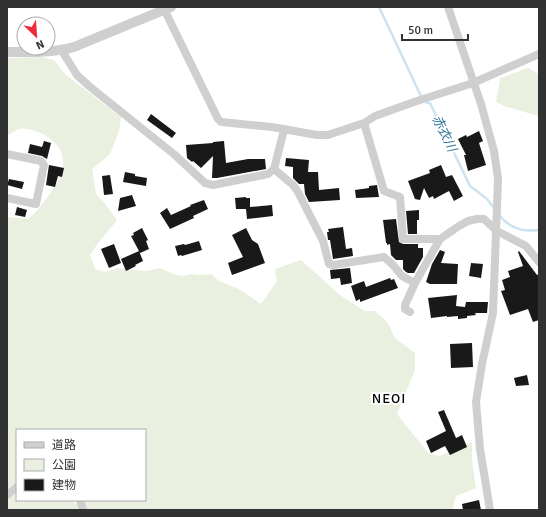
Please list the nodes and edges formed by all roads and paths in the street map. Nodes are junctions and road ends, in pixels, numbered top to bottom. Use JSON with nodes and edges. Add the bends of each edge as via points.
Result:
{"nodes":[{"id":1,"x":448,"y":7,"type":"edge"},
{"id":2,"x":166,"y":8,"type":"edge"},
{"id":3,"x":62,"y":51,"type":"junction"},
{"id":4,"x":7,"y":52,"type":"edge"},
{"id":5,"x":539,"y":54,"type":"edge"},
{"id":6,"x":473,"y":84,"type":"junction"},
{"id":7,"x":364,"y":123,"type":"junction"},
{"id":8,"x":284,"y":130,"type":"junction"},
{"id":9,"x":7,"y":154,"type":"edge"},
{"id":10,"x":274,"y":169,"type":"junction"},
{"id":11,"x":7,"y":198,"type":"edge"},
{"id":12,"x":497,"y":232,"type":"junction"},
{"id":13,"x":440,"y":240,"type":"junction"},
{"id":14,"x":539,"y":262,"type":"edge"},
{"id":15,"x":415,"y":283,"type":"junction"},
{"id":16,"x":410,"y":312,"type":"dead end"},
{"id":17,"x":16,"y":488,"type":"edge"},
{"id":18,"x":7,"y":495,"type":"edge"},
{"id":19,"x":490,"y":510,"type":"edge"}],
"edges":[{"from":1,"to":6,"type":"street"},
{"from":2,"to":3,"type":"street"},
{"from":2,"to":8,"type":"street","via":[[218,119],[221,122]]},
{"from":3,"to":4,"type":"street"},
{"from":3,"to":10,"type":"street","via":[[77,75],[205,183],[213,185],[229,182],[268,174]]},
{"from":5,"to":6,"type":"street"},
{"from":6,"to":7,"type":"street","via":[[414,102],[375,116]]},
{"from":6,"to":12,"type":"street","via":[[494,151],[498,179]]},
{"from":7,"to":8,"type":"street","via":[[317,135]]},
{"from":7,"to":13,"type":"street","via":[[384,191],[400,197],[403,239]]},
{"from":8,"to":10,"type":"street"},
{"from":9,"to":11,"type":"street","via":[[42,161],[44,165],[36,204]]},
{"from":10,"to":15,"type":"street","via":[[298,192],[323,241],[329,264],[384,257],[402,276]]},
{"from":12,"to":13,"type":"street","via":[[484,219],[477,218],[459,226]]},
{"from":12,"to":14,"type":"street","via":[[526,246]]},
{"from":12,"to":19,"type":"street","via":[[493,313],[476,402],[480,449]]},
{"from":13,"to":15,"type":"street"},
{"from":15,"to":16,"type":"street","via":[[405,305]]},
{"from":17,"to":18,"type":"street"}]}
